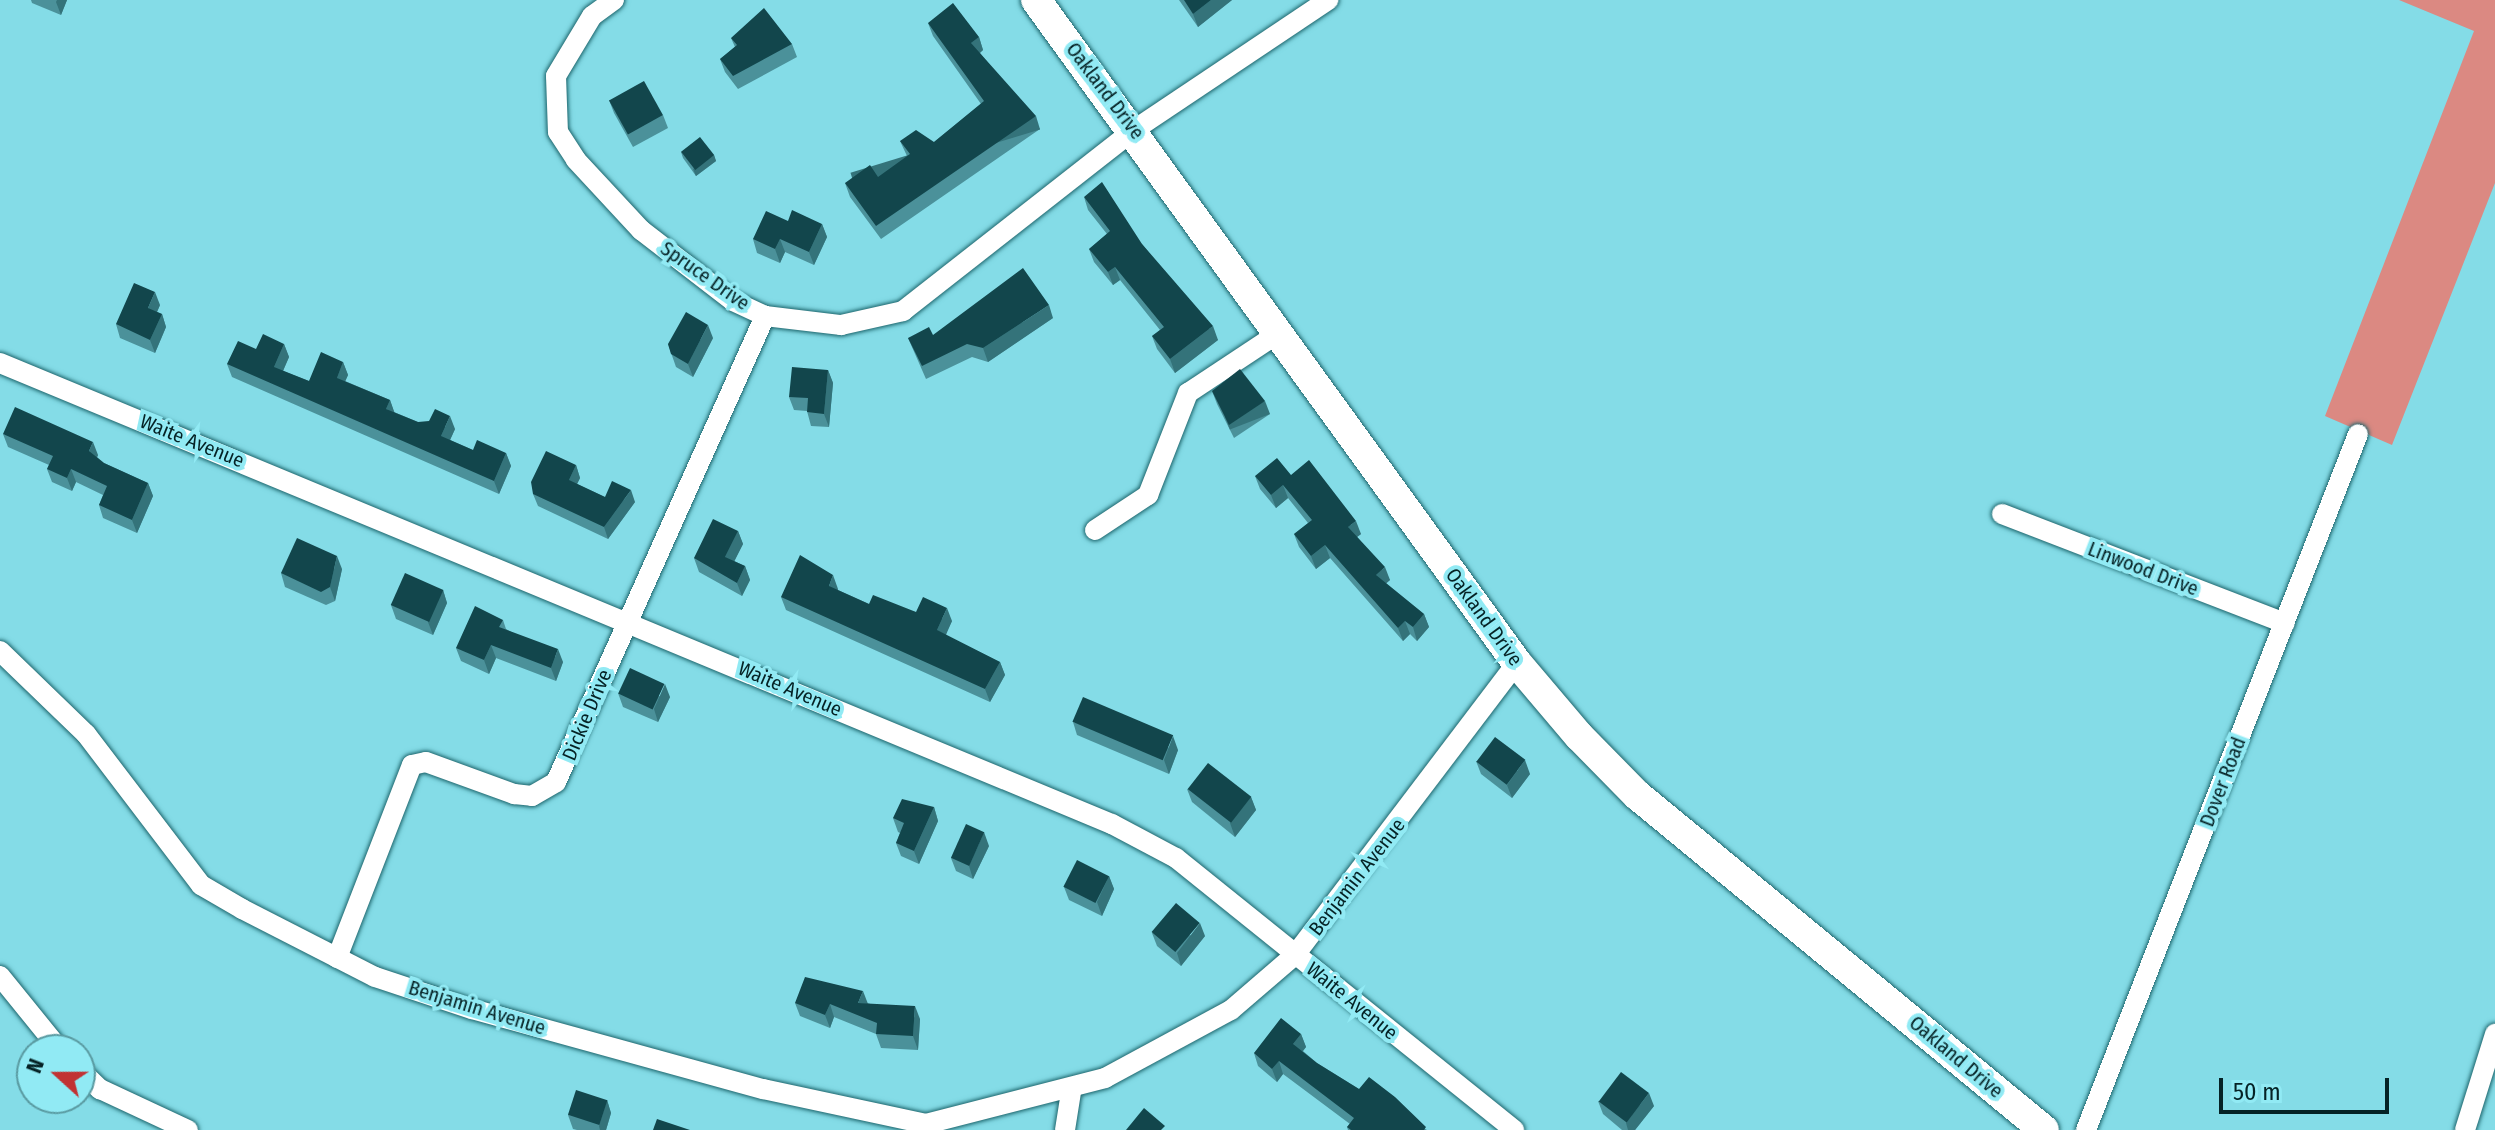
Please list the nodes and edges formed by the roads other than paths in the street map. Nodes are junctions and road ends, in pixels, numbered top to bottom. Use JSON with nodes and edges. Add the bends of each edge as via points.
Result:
{"nodes":[{"id":1,"x":614,"y":0,"type":"edge"},
{"id":2,"x":1036,"y":0,"type":"edge"},
{"id":3,"x":1328,"y":0,"type":"edge"},
{"id":4,"x":1134,"y":130,"type":"junction"},
{"id":5,"x":765,"y":316,"type":"junction"},
{"id":6,"x":1280,"y":332,"type":"junction"},
{"id":7,"x":0,"y":363,"type":"edge"},
{"id":8,"x":2358,"y":434,"type":"dead end"},
{"id":9,"x":2002,"y":514,"type":"dead end"},
{"id":10,"x":1095,"y":530,"type":"dead end"},
{"id":11,"x":628,"y":620,"type":"junction"},
{"id":12,"x":2285,"y":623,"type":"junction"},
{"id":13,"x":0,"y":651,"type":"edge"},
{"id":14,"x":1517,"y":663,"type":"junction"},
{"id":15,"x":1295,"y":955,"type":"junction"},
{"id":16,"x":337,"y":958,"type":"junction"},
{"id":17,"x":0,"y":976,"type":"edge"},
{"id":18,"x":47,"y":1034,"type":"edge"},
{"id":19,"x":2495,"y":1034,"type":"edge"},
{"id":20,"x":96,"y":1085,"type":"edge"},
{"id":21,"x":1071,"y":1091,"type":"junction"},
{"id":22,"x":866,"y":1123,"type":"edge"},
{"id":23,"x":932,"y":1127,"type":"edge"},
{"id":24,"x":188,"y":1130,"type":"edge"},
{"id":25,"x":1065,"y":1130,"type":"edge"},
{"id":26,"x":1514,"y":1130,"type":"edge"},
{"id":27,"x":2044,"y":1130,"type":"edge"},
{"id":28,"x":2086,"y":1130,"type":"edge"},
{"id":29,"x":2465,"y":1130,"type":"edge"}],
"edges":[{"from":1,"to":5,"type":"street","name":"Spruce Drive","via":[[592,16],[556,76],[558,132],[604,195],[641,230]]},
{"from":2,"to":4,"type":"main road","name":"Oakland Drive"},
{"from":3,"to":4,"type":"street","name":"Spruce Drive"},
{"from":4,"to":5,"type":"street","name":"Spruce Drive","via":[[903,311],[841,325]]},
{"from":4,"to":6,"type":"main road","name":"Oakland Drive"},
{"from":5,"to":11,"type":"street","name":"Dickie Drive"},
{"from":6,"to":10,"type":"street","via":[[1188,393],[1148,495]]},
{"from":6,"to":14,"type":"main road","name":"Oakland Drive"},
{"from":7,"to":11,"type":"street","name":"Waite Avenue"},
{"from":8,"to":12,"type":"street","name":"Dover Road"},
{"from":9,"to":12,"type":"street","name":"Linwood Drive"},
{"from":11,"to":15,"type":"street","name":"Waite Avenue","via":[[1112,824],[1176,858]]},
{"from":11,"to":16,"type":"street","name":"Dickie Drive","via":[[568,763],[545,792],[514,794],[426,762],[412,765]]},
{"from":12,"to":28,"type":"street","name":"Dover Road"},
{"from":13,"to":16,"type":"street","name":"Benjamin Avenue","via":[[86,734],[201,885]]},
{"from":14,"to":15,"type":"street","name":"Benjamin Avenue"},
{"from":14,"to":27,"type":"main road","name":"Oakland Drive","via":[[1637,795]]},
{"from":15,"to":21,"type":"street","name":"Benjamin Avenue","via":[[1183,1041]]},
{"from":15,"to":26,"type":"street","name":"Waite Avenue"},
{"from":16,"to":22,"type":"street","name":"Benjamin Avenue","via":[[472,1009]]},
{"from":17,"to":18,"type":"street"},
{"from":19,"to":29,"type":"street"},
{"from":20,"to":24,"type":"street"},
{"from":21,"to":23,"type":"street","name":"Benjamin Avenue"},
{"from":21,"to":25,"type":"street"},
{"from":22,"to":23,"type":"street","name":"Benjamin Avenue"}]}
